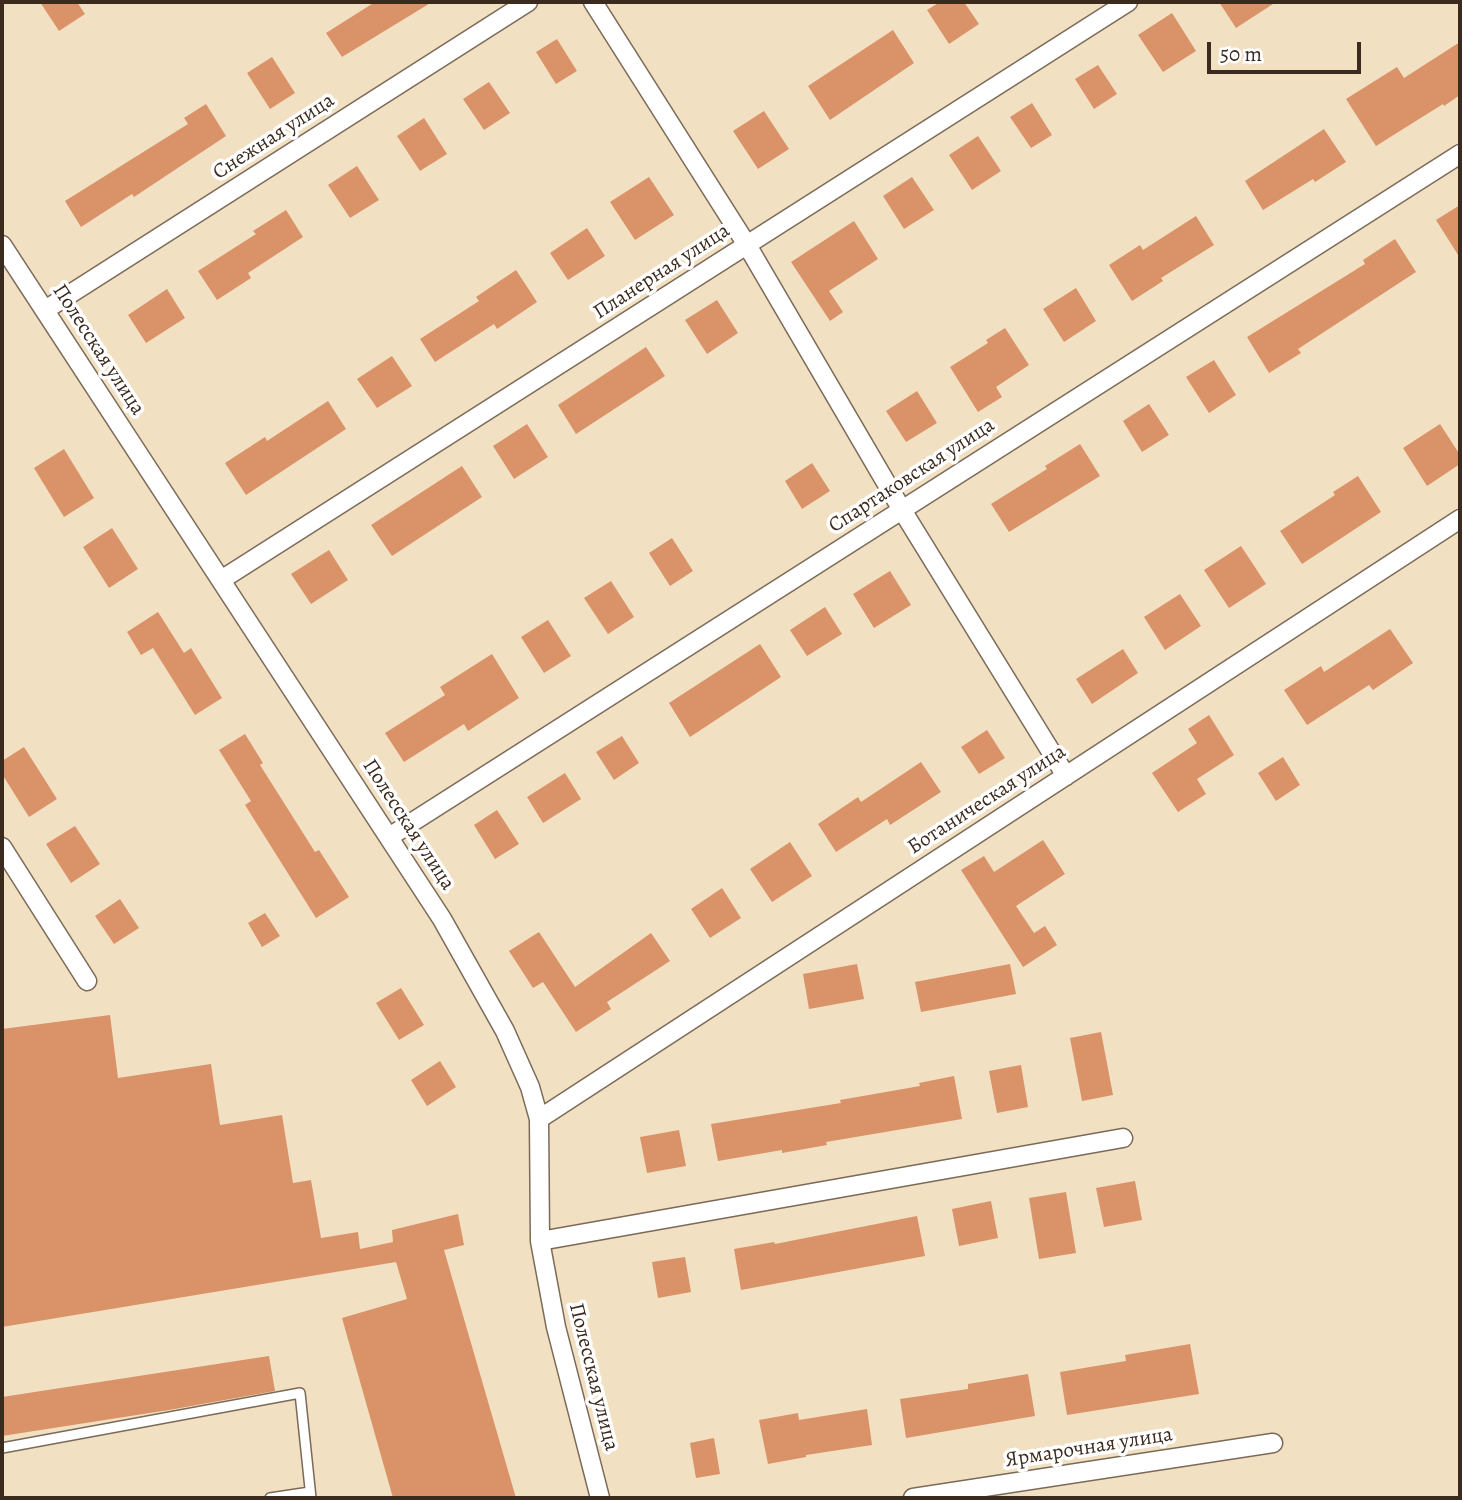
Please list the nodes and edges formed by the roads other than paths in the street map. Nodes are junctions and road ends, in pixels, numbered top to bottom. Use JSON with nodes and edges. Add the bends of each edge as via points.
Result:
{"nodes":[{"id":1,"x":528,"y":2,"type":"edge"},
{"id":2,"x":593,"y":2,"type":"edge"},
{"id":3,"x":1128,"y":2,"type":"edge"},
{"id":4,"x":1460,"y":154,"type":"edge"},
{"id":5,"x":2,"y":245,"type":"edge"},
{"id":6,"x":747,"y":245,"type":"junction"},
{"id":7,"x":44,"y":310,"type":"junction"},
{"id":8,"x":902,"y":510,"type":"junction"},
{"id":9,"x":1460,"y":519,"type":"edge"},
{"id":10,"x":221,"y":580,"type":"junction"},
{"id":11,"x":1066,"y":776,"type":"junction"},
{"id":12,"x":388,"y":837,"type":"junction"},
{"id":13,"x":2,"y":847,"type":"edge"},
{"id":14,"x":87,"y":981,"type":"dead end"},
{"id":15,"x":539,"y":1119,"type":"junction"},
{"id":16,"x":1123,"y":1139,"type":"dead end"},
{"id":17,"x":540,"y":1241,"type":"junction"},
{"id":18,"x":1273,"y":1443,"type":"dead end"},
{"id":19,"x":2,"y":1448,"type":"edge"},
{"id":20,"x":311,"y":1495,"type":"edge"},
{"id":21,"x":270,"y":1498,"type":"edge"},
{"id":22,"x":600,"y":1498,"type":"edge"},
{"id":23,"x":913,"y":1498,"type":"edge"}],
"edges":[{"from":1,"to":7,"type":"street","name":"Снежная улица"},
{"from":2,"to":6,"type":"street"},
{"from":3,"to":6,"type":"street","name":"Планерная улица"},
{"from":4,"to":8,"type":"street","name":"Спартаковская улица"},
{"from":5,"to":7,"type":"street","name":"Полесская улица"},
{"from":6,"to":8,"type":"street"},
{"from":6,"to":10,"type":"street","name":"Планерная улица"},
{"from":7,"to":10,"type":"street","name":"Полесская улица"},
{"from":8,"to":11,"type":"street"},
{"from":8,"to":12,"type":"street","name":"Спартаковская улица"},
{"from":9,"to":11,"type":"street","name":"Ботаническая улица"},
{"from":10,"to":12,"type":"street","name":"Полесская улица"},
{"from":11,"to":15,"type":"street","name":"Ботаническая улица"},
{"from":12,"to":15,"type":"street","name":"Полесская улица","via":[[442,919],[505,1031]]},
{"from":13,"to":14,"type":"street"},
{"from":15,"to":17,"type":"street","name":"Полесская улица"},
{"from":16,"to":17,"type":"street"},
{"from":17,"to":22,"type":"street","name":"Полесская улица","via":[[556,1328]]},
{"from":18,"to":23,"type":"street","name":"Ярмарочная улица"},
{"from":19,"to":20,"type":"lane","via":[[300,1393]]},
{"from":20,"to":21,"type":"lane"}]}
